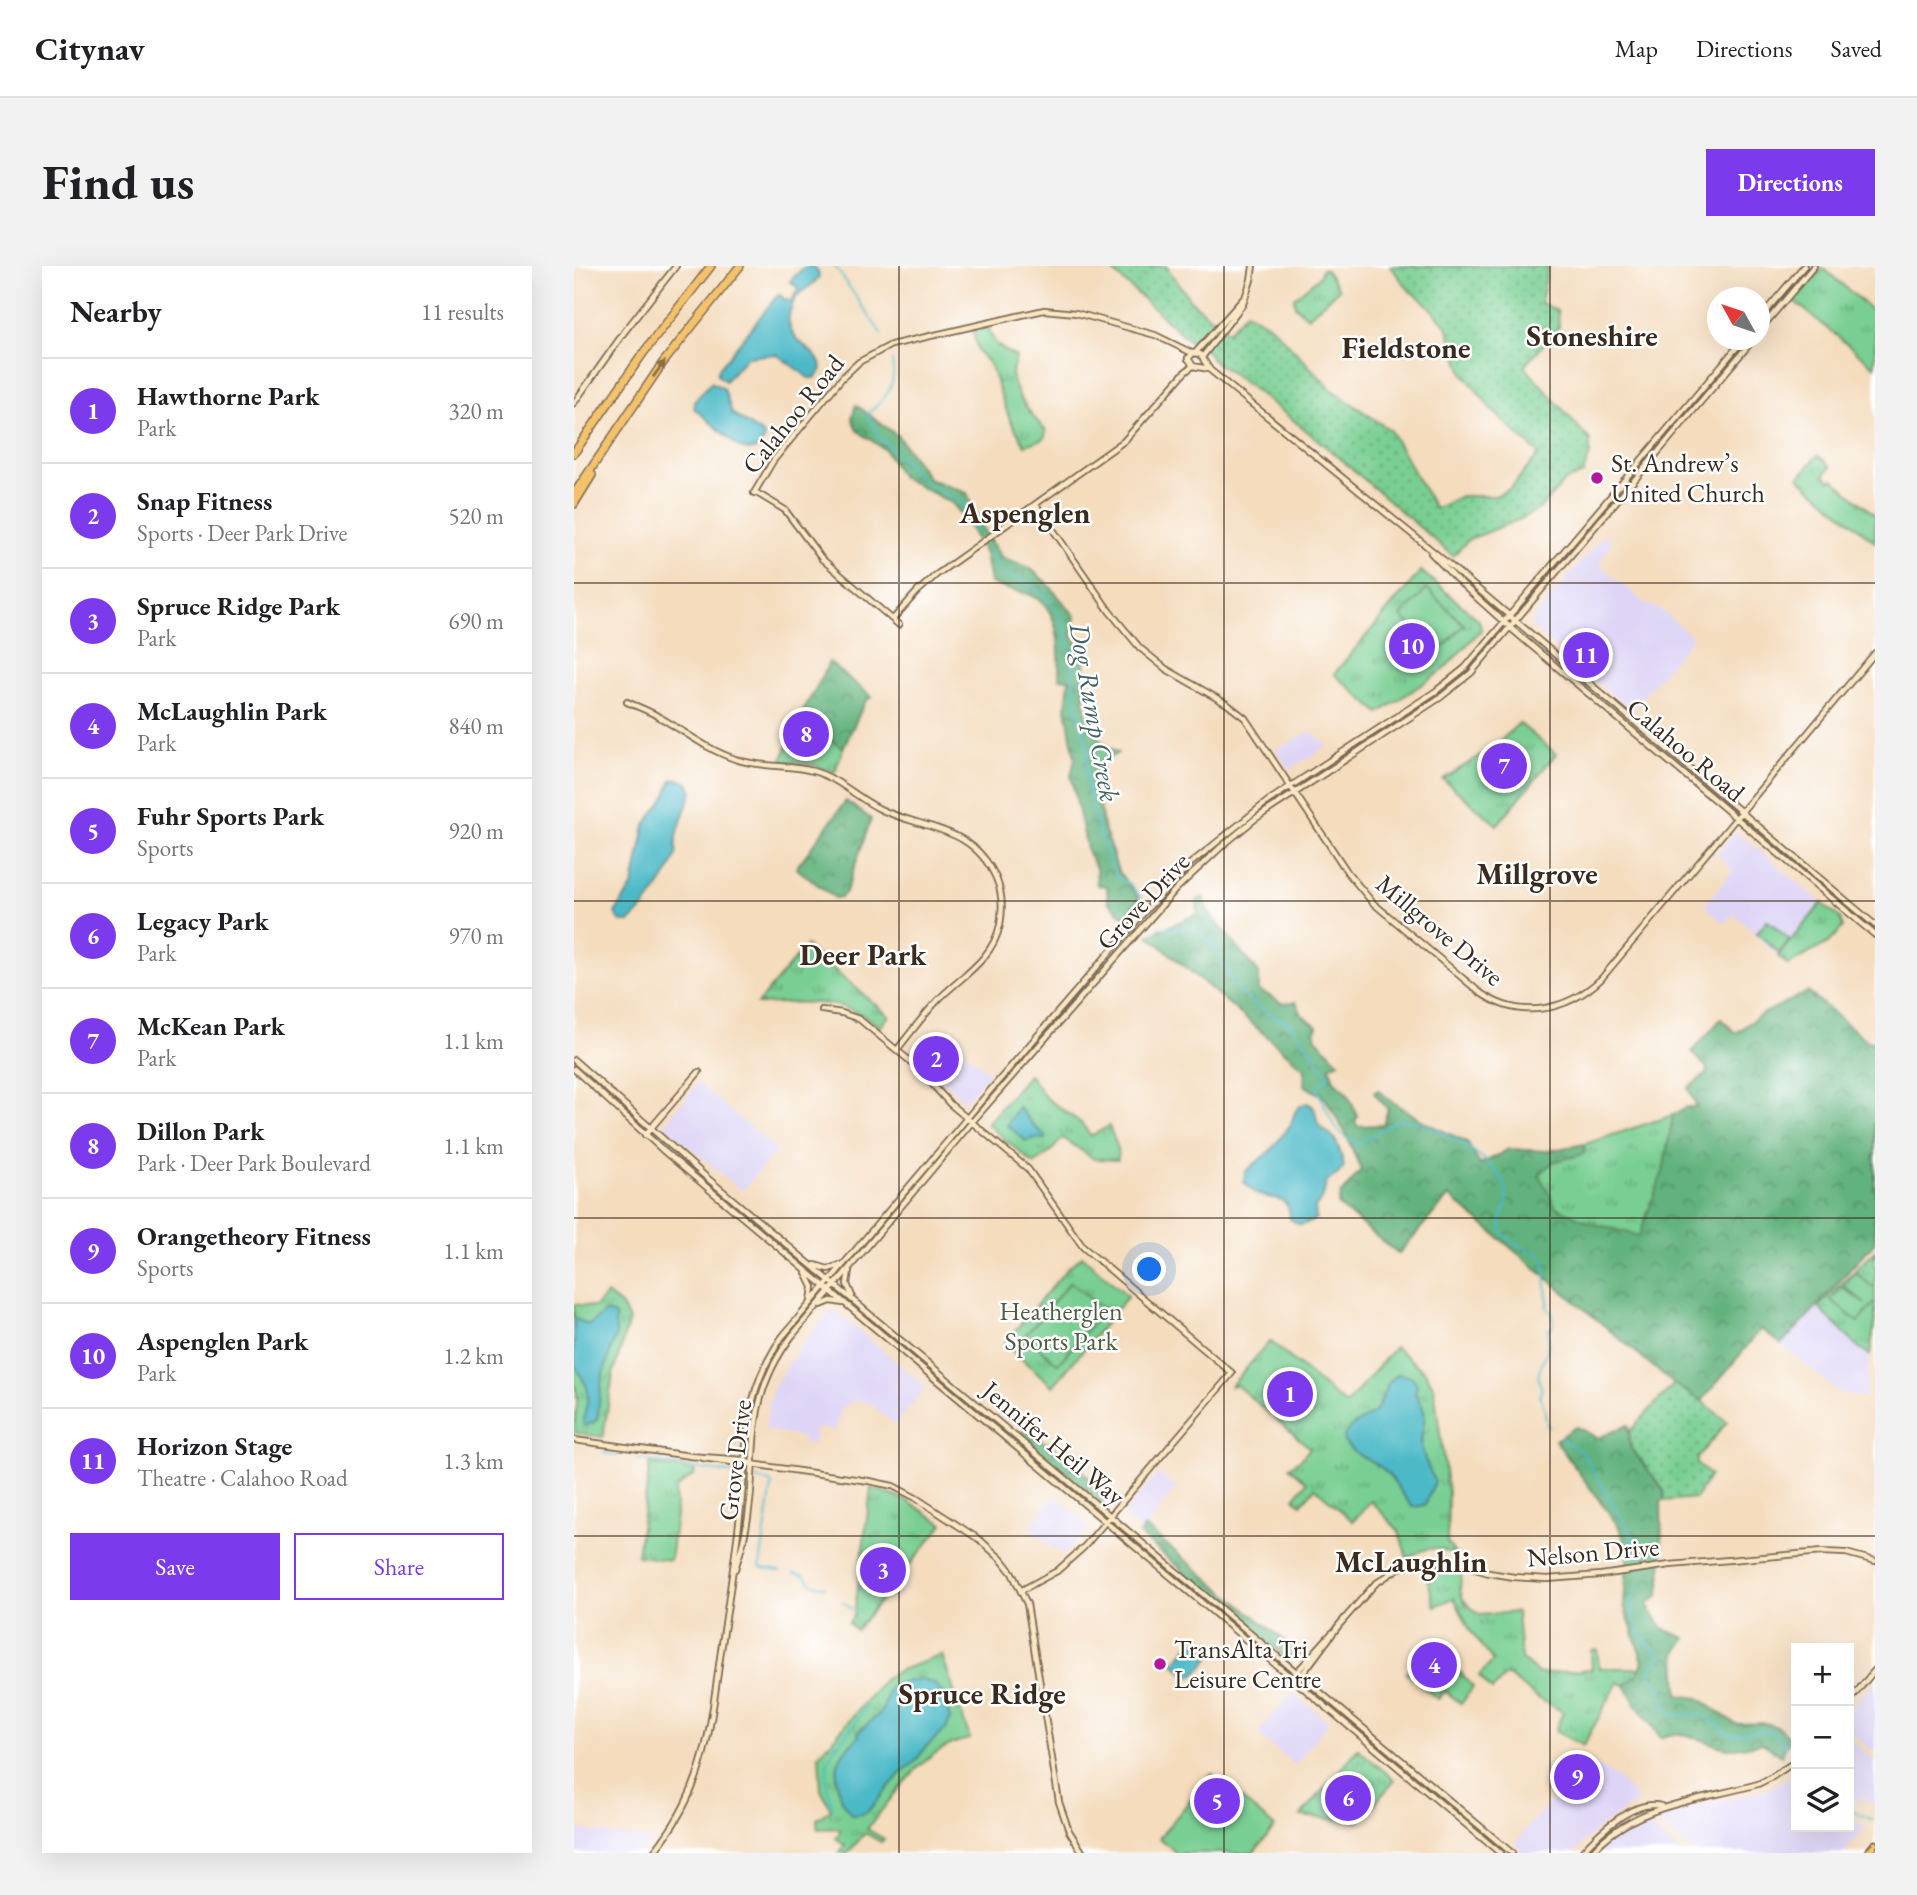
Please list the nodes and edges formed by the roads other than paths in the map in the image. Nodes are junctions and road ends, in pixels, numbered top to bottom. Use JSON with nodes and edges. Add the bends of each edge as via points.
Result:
{"nodes":[{"id":1,"x":676,"y":266,"type":"edge"},
{"id":2,"x":711,"y":266,"type":"edge"},
{"id":3,"x":740,"y":266,"type":"edge"},
{"id":4,"x":1254,"y":266,"type":"edge"},
{"id":5,"x":1804,"y":266,"type":"edge"},
{"id":6,"x":1814,"y":266,"type":"edge"},
{"id":7,"x":1246,"y":295,"type":"junction"},
{"id":8,"x":1770,"y":306,"type":"edge"},
{"id":9,"x":1770,"y":318,"type":"edge"},
{"id":10,"x":1734,"y":350,"type":"edge"},
{"id":11,"x":1745,"y":350,"type":"edge"},
{"id":12,"x":1184,"y":351,"type":"junction"},
{"id":13,"x":1194,"y":353,"type":"junction"},
{"id":14,"x":1203,"y":358,"type":"junction"},
{"id":15,"x":1192,"y":363,"type":"junction"},
{"id":16,"x":1210,"y":370,"type":"junction"},
{"id":17,"x":574,"y":403,"type":"edge"},
{"id":18,"x":620,"y":425,"type":"junction"},
{"id":19,"x":574,"y":451,"type":"edge"},
{"id":20,"x":574,"y":494,"type":"edge"},
{"id":21,"x":574,"y":505,"type":"edge"},
{"id":22,"x":1036,"y":505,"type":"junction"},
{"id":23,"x":893,"y":619,"type":"junction"},
{"id":24,"x":1507,"y":620,"type":"junction"},
{"id":25,"x":1515,"y":622,"type":"junction"},
{"id":26,"x":900,"y":625,"type":"dead end"},
{"id":27,"x":1510,"y":628,"type":"junction"},
{"id":28,"x":1875,"y":653,"type":"edge"},
{"id":29,"x":627,"y":702,"type":"dead end"},
{"id":30,"x":1291,"y":786,"type":"junction"},
{"id":31,"x":1295,"y":792,"type":"junction"},
{"id":32,"x":1741,"y":812,"type":"junction"},
{"id":33,"x":1736,"y":817,"type":"junction"},
{"id":34,"x":1875,"y":925,"type":"edge"},
{"id":35,"x":1875,"y":935,"type":"edge"},
{"id":36,"x":822,"y":1010,"type":"dead end"},
{"id":37,"x":897,"y":1050,"type":"junction"},
{"id":38,"x":574,"y":1060,"type":"edge"},
{"id":39,"x":574,"y":1069,"type":"edge"},
{"id":40,"x":699,"y":1072,"type":"dead end"},
{"id":41,"x":967,"y":1118,"type":"junction"},
{"id":42,"x":972,"y":1122,"type":"junction"},
{"id":43,"x":650,"y":1129,"type":"junction"},
{"id":44,"x":645,"y":1135,"type":"junction"},
{"id":45,"x":808,"y":1263,"type":"junction"},
{"id":46,"x":844,"y":1263,"type":"junction"},
{"id":47,"x":850,"y":1267,"type":"junction"},
{"id":48,"x":804,"y":1269,"type":"junction"},
{"id":49,"x":830,"y":1280,"type":"junction"},
{"id":50,"x":835,"y":1285,"type":"junction"},
{"id":51,"x":824,"y":1286,"type":"junction"},
{"id":52,"x":831,"y":1291,"type":"junction"},
{"id":53,"x":856,"y":1302,"type":"junction"},
{"id":54,"x":810,"y":1303,"type":"junction"},
{"id":55,"x":846,"y":1304,"type":"junction"},
{"id":56,"x":817,"y":1307,"type":"junction"},
{"id":57,"x":574,"y":1440,"type":"edge"},
{"id":58,"x":744,"y":1462,"type":"junction"},
{"id":59,"x":751,"y":1464,"type":"junction"},
{"id":60,"x":1111,"y":1516,"type":"junction"},
{"id":61,"x":1106,"y":1522,"type":"junction"},
{"id":62,"x":1875,"y":1561,"type":"edge"},
{"id":63,"x":1022,"y":1590,"type":"junction"},
{"id":64,"x":728,"y":1601,"type":"junction"},
{"id":65,"x":1339,"y":1625,"type":"junction"},
{"id":66,"x":1875,"y":1670,"type":"edge"},
{"id":67,"x":1296,"y":1671,"type":"junction"},
{"id":68,"x":1301,"y":1676,"type":"junction"},
{"id":69,"x":1294,"y":1681,"type":"junction"},
{"id":70,"x":1854,"y":1695,"type":"edge"},
{"id":71,"x":1791,"y":1765,"type":"edge"},
{"id":72,"x":1662,"y":1806,"type":"junction"},
{"id":73,"x":1875,"y":1844,"type":"edge"},
{"id":74,"x":653,"y":1853,"type":"edge"},
{"id":75,"x":1083,"y":1853,"type":"edge"},
{"id":76,"x":1500,"y":1853,"type":"edge"},
{"id":77,"x":1512,"y":1853,"type":"edge"},
{"id":78,"x":1581,"y":1853,"type":"edge"},
{"id":79,"x":1591,"y":1853,"type":"edge"},
{"id":80,"x":1867,"y":1853,"type":"edge"}],
"edges":[{"from":1,"to":17,"type":"main road"},
{"from":2,"to":19,"type":"highway"},
{"from":18,"to":3,"type":"highway","one_way":true},
{"from":4,"to":7,"type":"main road"},
{"from":5,"to":8,"type":"main road"},
{"from":6,"to":9,"type":"main road"},
{"from":7,"to":13,"type":"main road"},
{"from":7,"to":14,"type":"main road"},
{"from":10,"to":24,"type":"main road","name":"Grove Drive"},
{"from":11,"to":25,"type":"main road","name":"Grove Drive"},
{"from":12,"to":13,"type":"main road","name":"Calahoo Road"},
{"from":12,"to":15,"type":"main road"},
{"from":12,"to":23,"type":"main road","name":"Calahoo Road","via":[[1155,335],[1076,313],[1044,310],[891,345],[859,362],[773,461],[755,492],[785,510],[822,559]]},
{"from":13,"to":14,"type":"main road","name":"Calahoo Road"},
{"from":13,"to":15,"type":"main road"},
{"from":14,"to":15,"type":"main road"},
{"from":14,"to":16,"type":"main road","name":"Calahoo Road"},
{"from":15,"to":16,"type":"main road","name":"Calahoo Road"},
{"from":15,"to":22,"type":"main road","via":[[1124,440]]},
{"from":16,"to":24,"type":"main road","name":"Calahoo Road","via":[[1413,536]]},
{"from":18,"to":20,"type":"highway"},
{"from":18,"to":21,"type":"highway"},
{"from":22,"to":23,"type":"main road","via":[[928,582]]},
{"from":22,"to":30,"type":"main road","name":"Millgrove Drive","via":[[1125,632],[1160,665],[1245,718]]},
{"from":23,"to":26,"type":"main road"},
{"from":24,"to":25,"type":"main road","name":"Calahoo Road"},
{"from":24,"to":27,"type":"main road","name":"Calahoo Road"},
{"from":24,"to":30,"type":"main road","name":"Grove Drive","via":[[1447,684]]},
{"from":25,"to":27,"type":"main road","name":"Grove Drive"},
{"from":25,"to":32,"type":"main road","name":"Calahoo Road"},
{"from":27,"to":31,"type":"main road","name":"Grove Drive","via":[[1451,690]]},
{"from":27,"to":33,"type":"main road","name":"Calahoo Road"},
{"from":28,"to":32,"type":"main road","name":"Millgrove Drive"},
{"from":29,"to":37,"type":"main road","via":[[737,760],[828,776],[883,810],[958,835],[986,860],[998,882],[1002,904],[991,947]]},
{"from":30,"to":31,"type":"main road","name":"Millgrove Drive"},
{"from":30,"to":41,"type":"main road","name":"Grove Drive","via":[[1234,826],[1170,884]]},
{"from":31,"to":33,"type":"main road","name":"Millgrove Drive","via":[[1373,903],[1483,994],[1506,1006],[1532,1010],[1566,1003],[1595,984]]},
{"from":31,"to":42,"type":"main road","name":"Grove Drive","via":[[1221,847],[1163,902]]},
{"from":32,"to":33,"type":"main road","name":"Millgrove Drive"},
{"from":32,"to":34,"type":"main road","name":"Calahoo Road"},
{"from":33,"to":35,"type":"main road","name":"Calahoo Road"},
{"from":36,"to":37,"type":"main road","via":[[859,1019]]},
{"from":37,"to":41,"type":"main road"},
{"from":38,"to":43,"type":"main road","name":"Jennifer Heil Way"},
{"from":39,"to":44,"type":"main road","name":"Jennifer Heil Way"},
{"from":40,"to":43,"type":"main road"},
{"from":41,"to":42,"type":"main road"},
{"from":41,"to":46,"type":"main road","name":"Grove Drive"},
{"from":42,"to":47,"type":"main road","name":"Grove Drive"},
{"from":42,"to":60,"type":"main road","via":[[1028,1169],[1091,1255],[1232,1373]]},
{"from":43,"to":44,"type":"main road"},
{"from":43,"to":45,"type":"main road","name":"Jennifer Heil Way"},
{"from":44,"to":48,"type":"main road","name":"Jennifer Heil Way"},
{"from":45,"to":46,"type":"main road","via":[[828,1269]]},
{"from":45,"to":49,"type":"main road","name":"Jennifer Heil Way"},
{"from":46,"to":49,"type":"main road","name":"Grove Drive"},
{"from":47,"to":50,"type":"main road","name":"Grove Drive"},
{"from":47,"to":53,"type":"main road","via":[[847,1284]]},
{"from":48,"to":51,"type":"main road","name":"Jennifer Heil Way"},
{"from":48,"to":54,"type":"main road","via":[[813,1287]]},
{"from":49,"to":50,"type":"main road","name":"Jennifer Heil Way"},
{"from":49,"to":51,"type":"main road","name":"Grove Drive"},
{"from":50,"to":52,"type":"main road","name":"Grove Drive"},
{"from":50,"to":53,"type":"main road","name":"Jennifer Heil Way"},
{"from":51,"to":52,"type":"main road","name":"Jennifer Heil Way"},
{"from":51,"to":54,"type":"main road","name":"Grove Drive"},
{"from":52,"to":55,"type":"main road","name":"Jennifer Heil Way"},
{"from":52,"to":56,"type":"main road","name":"Grove Drive"},
{"from":53,"to":60,"type":"main road","name":"Jennifer Heil Way"},
{"from":54,"to":58,"type":"main road","name":"Grove Drive","via":[[774,1349],[760,1376],[747,1422]]},
{"from":55,"to":56,"type":"main road","via":[[831,1301]]},
{"from":55,"to":61,"type":"main road","name":"Jennifer Heil Way"},
{"from":56,"to":59,"type":"main road","name":"Grove Drive","via":[[788,1342],[767,1378],[758,1407]]},
{"from":57,"to":58,"type":"main road"},
{"from":58,"to":59,"type":"main road"},
{"from":58,"to":64,"type":"main road","name":"Grove Drive"},
{"from":59,"to":63,"type":"main road","via":[[880,1482],[903,1491],[991,1548]]},
{"from":59,"to":64,"type":"main road","name":"Grove Drive","via":[[744,1538]]},
{"from":60,"to":61,"type":"main road"},
{"from":60,"to":67,"type":"main road","name":"Jennifer Heil Way"},
{"from":61,"to":63,"type":"main road","via":[[1064,1565]]},
{"from":61,"to":69,"type":"main road","name":"Jennifer Heil Way"},
{"from":62,"to":65,"type":"main road","name":"Nelson Drive","via":[[1822,1552],[1547,1579],[1489,1573],[1447,1561],[1416,1562],[1375,1584]]},
{"from":63,"to":75,"type":"main road","via":[[1059,1802]]},
{"from":64,"to":74,"type":"main road","name":"Grove Drive","via":[[703,1763],[683,1809]]},
{"from":65,"to":67,"type":"main road","name":"Nelson Drive"},
{"from":65,"to":68,"type":"main road","name":"Nelson Drive"},
{"from":66,"to":70,"type":"main road"},
{"from":67,"to":68,"type":"main road","name":"Jennifer Heil Way"},
{"from":67,"to":69,"type":"main road"},
{"from":68,"to":69,"type":"main road","name":"Nelson Drive"},
{"from":68,"to":77,"type":"main road","name":"Jennifer Heil Way"},
{"from":69,"to":76,"type":"main road","name":"Jennifer Heil Way"},
{"from":71,"to":72,"type":"main road","via":[[1758,1784]]},
{"from":72,"to":78,"type":"main road","via":[[1653,1804],[1620,1819]]},
{"from":72,"to":79,"type":"main road","via":[[1623,1825]]},
{"from":73,"to":80,"type":"main road"}]}
